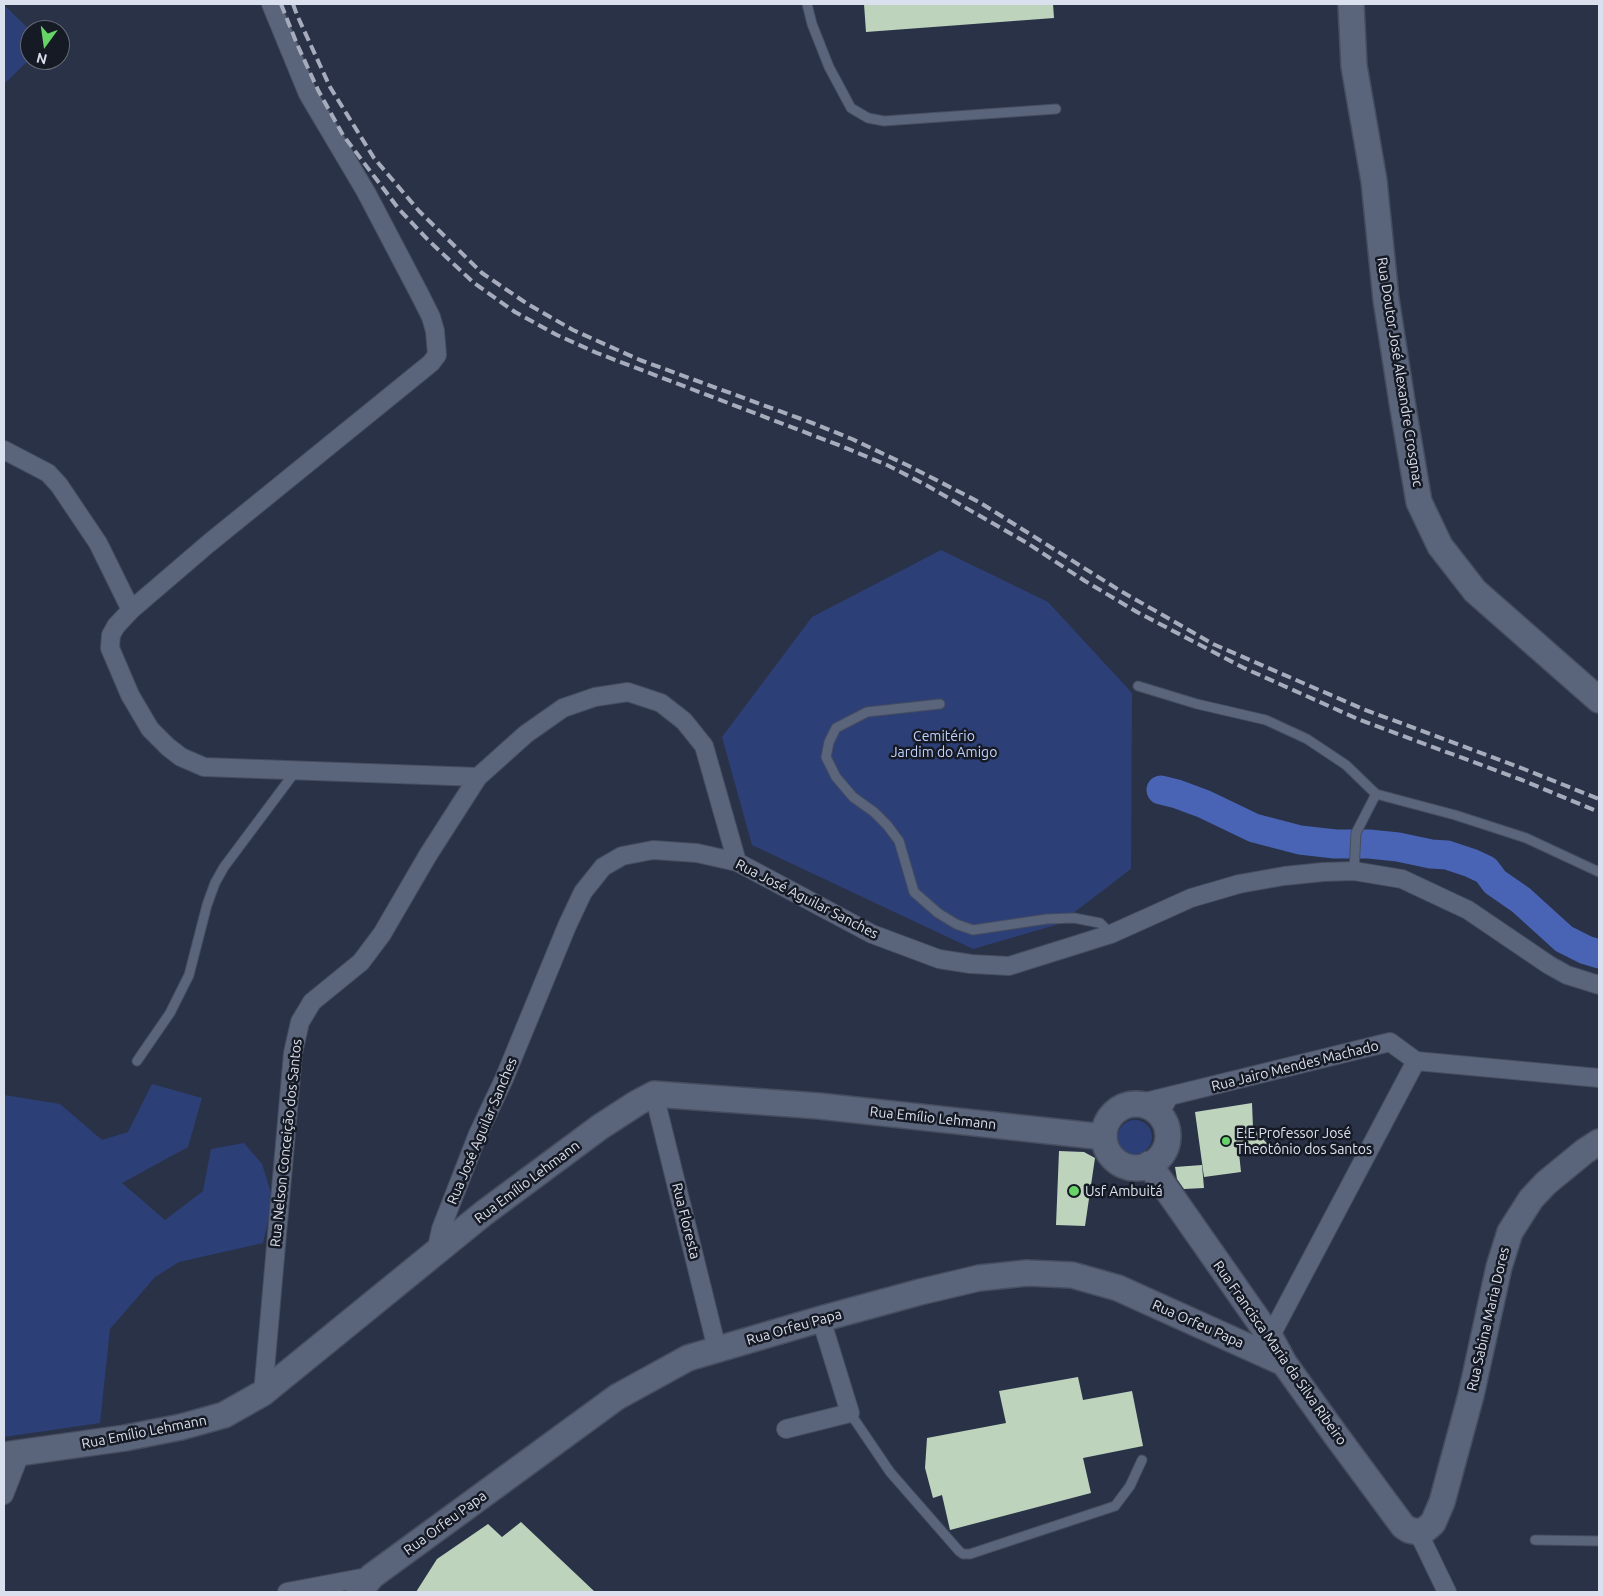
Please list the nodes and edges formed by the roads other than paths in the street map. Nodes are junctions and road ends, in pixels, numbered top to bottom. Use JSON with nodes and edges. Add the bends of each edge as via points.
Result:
{"nodes":[{"id":1,"x":271,"y":4,"type":"edge"},
{"id":2,"x":807,"y":4,"type":"edge"},
{"id":3,"x":1351,"y":4,"type":"edge"},
{"id":4,"x":1056,"y":108,"type":"dead end"},
{"id":5,"x":4,"y":450,"type":"edge"},
{"id":6,"x":131,"y":610,"type":"junction"},
{"id":7,"x":1138,"y":686,"type":"dead end"},
{"id":8,"x":1599,"y":700,"type":"edge"},
{"id":9,"x":940,"y":704,"type":"dead end"},
{"id":10,"x":295,"y":772,"type":"junction"},
{"id":11,"x":478,"y":777,"type":"junction"},
{"id":12,"x":1376,"y":794,"type":"junction"},
{"id":13,"x":737,"y":862,"type":"junction"},
{"id":14,"x":1354,"y":871,"type":"junction"},
{"id":15,"x":1599,"y":872,"type":"edge"},
{"id":16,"x":1111,"y":934,"type":"junction"},
{"id":17,"x":1599,"y":985,"type":"edge"},
{"id":18,"x":137,"y":1061,"type":"dead end"},
{"id":19,"x":1416,"y":1061,"type":"junction"},
{"id":20,"x":1599,"y":1078,"type":"edge"},
{"id":21,"x":654,"y":1094,"type":"junction"},
{"id":22,"x":1155,"y":1105,"type":"junction"},
{"id":23,"x":1104,"y":1137,"type":"junction"},
{"id":24,"x":1599,"y":1142,"type":"edge"},
{"id":25,"x":1149,"y":1164,"type":"junction"},
{"id":26,"x":436,"y":1252,"type":"junction"},
{"id":27,"x":821,"y":1319,"type":"junction"},
{"id":28,"x":1270,"y":1337,"type":"junction"},
{"id":29,"x":717,"y":1349,"type":"junction"},
{"id":30,"x":1284,"y":1363,"type":"junction"},
{"id":31,"x":263,"y":1393,"type":"junction"},
{"id":32,"x":850,"y":1413,"type":"junction"},
{"id":33,"x":786,"y":1429,"type":"dead end"},
{"id":34,"x":12,"y":1454,"type":"edge"},
{"id":35,"x":1142,"y":1460,"type":"dead end"},
{"id":36,"x":4,"y":1495,"type":"edge"},
{"id":37,"x":1418,"y":1532,"type":"junction"},
{"id":38,"x":1535,"y":1540,"type":"dead end"},
{"id":39,"x":1599,"y":1541,"type":"edge"},
{"id":40,"x":366,"y":1584,"type":"edge"},
{"id":41,"x":287,"y":1592,"type":"edge"},
{"id":42,"x":1447,"y":1592,"type":"edge"}],
"edges":[{"from":1,"to":6,"type":"street","via":[[308,94],[366,192],[427,309],[435,331],[438,355]]},
{"from":2,"to":4,"type":"lane","via":[[829,67],[851,108],[868,118],[884,121]]},
{"from":3,"to":8,"type":"main road","name":"Rua Doutor José Alexandre Crosgnac","via":[[1354,66],[1374,181],[1386,299],[1402,408],[1419,502],[1440,546],[1475,591]]},
{"from":5,"to":6,"type":"street","via":[[48,473],[73,502],[98,543]]},
{"from":6,"to":10,"type":"street","via":[[111,635],[110,648],[130,695],[150,729],[168,747],[180,757],[204,767]]},
{"from":7,"to":12,"type":"lane","via":[[1266,720],[1346,765]]},
{"from":9,"to":16,"type":"lane","via":[[867,712],[836,728],[826,757],[847,790],[887,825],[899,842],[914,892],[938,913],[973,930],[1074,918],[1100,923]]},
{"from":10,"to":11,"type":"street"},
{"from":10,"to":18,"type":"lane","via":[[215,883],[189,976],[170,1013]]},
{"from":11,"to":13,"type":"street","name":"Rua Nelson Conceição dos Santos","via":[[526,734],[563,708],[596,697],[628,692],[661,703],[684,721],[704,746]]},
{"from":11,"to":31,"type":"street","name":"Rua Nelson Conceição dos Santos","via":[[382,934],[361,962],[312,1002],[300,1022],[292,1063]]},
{"from":12,"to":14,"type":"lane","via":[[1356,833]]},
{"from":12,"to":15,"type":"lane","via":[[1526,838]]},
{"from":13,"to":16,"type":"street","name":"Rua José Aguilar Sanches","via":[[872,934],[940,959],[1009,966]]},
{"from":13,"to":26,"type":"street","name":"Rua José Aguilar Sanches","via":[[697,853],[654,850],[622,856],[602,867],[583,892],[566,926],[504,1079],[478,1134],[441,1229]]},
{"from":14,"to":16,"type":"street","name":"Rua José Aguilar Sanches","via":[[1284,876],[1239,884],[1191,898]]},
{"from":14,"to":17,"type":"street","name":"Rua José Aguilar Sanches","via":[[1402,878],[1468,910],[1567,975]]},
{"from":19,"to":20,"type":"street"},
{"from":19,"to":22,"type":"street","name":"Rua Jairo Mendes Machado","via":[[1390,1042]]},
{"from":19,"to":28,"type":"street"},
{"from":21,"to":23,"type":"main road","name":"Rua Emílio Lehmann","via":[[820,1106]]},
{"from":21,"to":26,"type":"main road","name":"Rua Emílio Lehmann","via":[[600,1127]]},
{"from":21,"to":29,"type":"street","name":"Rua Floresta"},
{"from":22,"to":23,"type":"main road","via":[[1128,1105],[1118,1109],[1105,1126]]},
{"from":22,"to":25,"type":"main road","via":[[1168,1133],[1162,1154]]},
{"from":23,"to":25,"type":"main road","via":[[1110,1155],[1117,1162],[1136,1168]]},
{"from":24,"to":37,"type":"main road","name":"Rua Sabina Maria Dores","via":[[1546,1182],[1510,1232],[1442,1502],[1433,1523]]},
{"from":25,"to":28,"type":"main road","name":"Rua Francisca Maria da Silva Ribeiro"},
{"from":26,"to":31,"type":"main road","name":"Rua Emílio Lehmann"},
{"from":27,"to":29,"type":"main road","name":"Rua Orfeu Papa"},
{"from":27,"to":30,"type":"main road","name":"Rua Orfeu Papa","via":[[979,1278],[1027,1273],[1072,1275],[1118,1288]]},
{"from":27,"to":32,"type":"street"},
{"from":28,"to":30,"type":"main road","name":"Rua Francisca Maria da Silva Ribeiro"},
{"from":29,"to":40,"type":"main road","name":"Rua Orfeu Papa","via":[[688,1358],[617,1397]]},
{"from":30,"to":37,"type":"main road","name":"Rua Francisca Maria da Silva Ribeiro","via":[[1403,1526]]},
{"from":31,"to":34,"type":"main road","name":"Rua Emílio Lehmann","via":[[224,1415],[182,1427]]},
{"from":32,"to":33,"type":"street"},
{"from":32,"to":35,"type":"lane","via":[[890,1472],[963,1554],[1115,1506],[1130,1486]]},
{"from":34,"to":36,"type":"street"},
{"from":37,"to":42,"type":"street"},
{"from":38,"to":39,"type":"lane"},
{"from":40,"to":41,"type":"street"}]}
